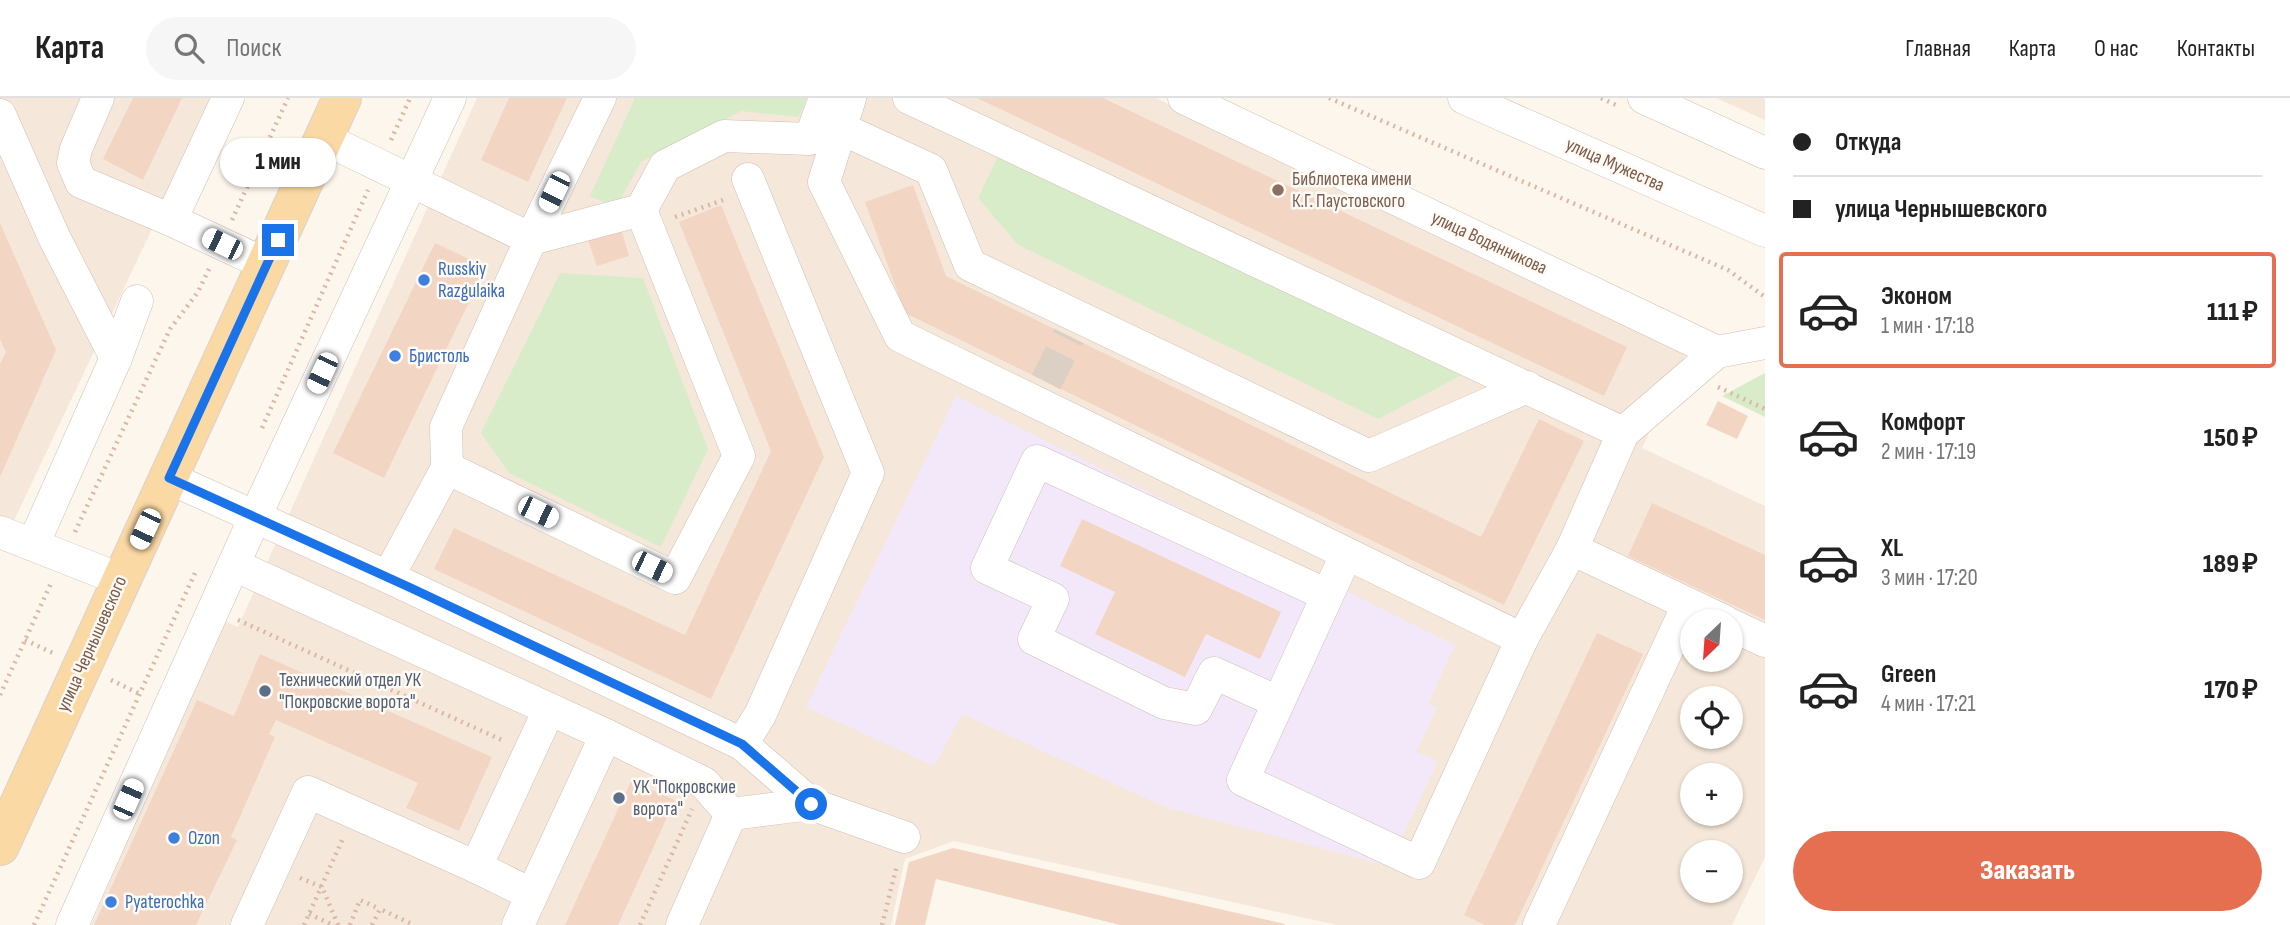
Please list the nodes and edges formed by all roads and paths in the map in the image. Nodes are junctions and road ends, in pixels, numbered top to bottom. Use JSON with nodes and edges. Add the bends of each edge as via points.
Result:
{"nodes":[{"id":1,"x":98,"y":98,"type":"edge"},
{"id":2,"x":228,"y":98,"type":"edge"},
{"id":3,"x":288,"y":98,"type":"edge"},
{"id":4,"x":342,"y":98,"type":"edge"},
{"id":5,"x":450,"y":98,"type":"edge"},
{"id":6,"x":600,"y":98,"type":"edge"},
{"id":7,"x":825,"y":98,"type":"edge"},
{"id":8,"x":850,"y":98,"type":"edge"},
{"id":9,"x":909,"y":98,"type":"edge"},
{"id":10,"x":1184,"y":98,"type":"edge"},
{"id":11,"x":1329,"y":98,"type":"edge"},
{"id":12,"x":1464,"y":98,"type":"edge"},
{"id":13,"x":1644,"y":98,"type":"edge"},
{"id":14,"x":0,"y":115,"type":"edge"},
{"id":15,"x":840,"y":128,"type":"junction"},
{"id":16,"x":323,"y":138,"type":"junction"},
{"id":17,"x":1765,"y":153,"type":"edge"},
{"id":18,"x":411,"y":182,"type":"junction"},
{"id":19,"x":740,"y":187,"type":"joint"},
{"id":20,"x":644,"y":218,"type":"junction"},
{"id":21,"x":171,"y":220,"type":"junction"},
{"id":22,"x":1765,"y":231,"type":"edge"},
{"id":23,"x":531,"y":240,"type":"junction"},
{"id":24,"x":222,"y":244,"type":"junction"},
{"id":25,"x":267,"y":265,"type":"junction"},
{"id":26,"x":1765,"y":297,"type":"edge"},
{"id":27,"x":137,"y":301,"type":"dead end"},
{"id":28,"x":1765,"y":343,"type":"edge"},
{"id":29,"x":1717,"y":352,"type":"junction"},
{"id":30,"x":116,"y":358,"type":"junction"},
{"id":31,"x":1527,"y":387,"type":"junction"},
{"id":32,"x":1623,"y":433,"type":"junction"},
{"id":33,"x":447,"y":468,"type":"junction"},
{"id":34,"x":169,"y":478,"type":"junction"},
{"id":35,"x":255,"y":517,"type":"junction"},
{"id":36,"x":0,"y":532,"type":"edge"},
{"id":37,"x":33,"y":545,"type":"junction"},
{"id":38,"x":1572,"y":549,"type":"junction"},
{"id":39,"x":63,"y":555,"type":"junction"},
{"id":40,"x":1346,"y":555,"type":"junction"},
{"id":41,"x":234,"y":565,"type":"junction"},
{"id":42,"x":388,"y":577,"type":"junction"},
{"id":43,"x":121,"y":580,"type":"junction"},
{"id":44,"x":1327,"y":595,"type":"junction"},
{"id":45,"x":1688,"y":605,"type":"junction"},
{"id":46,"x":213,"y":609,"type":"junction"},
{"id":47,"x":1697,"y":609,"type":"edge"},
{"id":48,"x":1743,"y":631,"type":"edge"},
{"id":49,"x":1522,"y":639,"type":"junction"},
{"id":50,"x":25,"y":640,"type":"junction"},
{"id":51,"x":1765,"y":641,"type":"edge"},
{"id":52,"x":56,"y":654,"type":"dead end"},
{"id":53,"x":104,"y":677,"type":"dead end"},
{"id":54,"x":138,"y":693,"type":"dead end"},
{"id":55,"x":0,"y":695,"type":"edge"},
{"id":56,"x":1278,"y":702,"type":"junction"},
{"id":57,"x":549,"y":710,"type":"junction"},
{"id":58,"x":606,"y":735,"type":"junction"},
{"id":59,"x":742,"y":744,"type":"junction"},
{"id":60,"x":530,"y":753,"type":"junction"},
{"id":61,"x":704,"y":783,"type":"junction"},
{"id":62,"x":811,"y":804,"type":"junction"},
{"id":63,"x":355,"y":812,"type":"junction"},
{"id":64,"x":732,"y":814,"type":"junction"},
{"id":65,"x":904,"y":836,"type":"joint"},
{"id":66,"x":0,"y":846,"type":"edge"},
{"id":67,"x":476,"y":867,"type":"junction"},
{"id":68,"x":321,"y":887,"type":"junction"},
{"id":69,"x":531,"y":894,"type":"junction"},
{"id":70,"x":380,"y":909,"type":"junction"},
{"id":71,"x":309,"y":914,"type":"junction"},
{"id":72,"x":322,"y":923,"type":"edge"},
{"id":73,"x":72,"y":925,"type":"edge"},
{"id":74,"x":247,"y":925,"type":"edge"},
{"id":75,"x":304,"y":925,"type":"edge"},
{"id":76,"x":336,"y":925,"type":"edge"},
{"id":77,"x":350,"y":925,"type":"edge"},
{"id":78,"x":372,"y":925,"type":"edge"},
{"id":79,"x":414,"y":925,"type":"edge"},
{"id":80,"x":518,"y":925,"type":"edge"},
{"id":81,"x":640,"y":925,"type":"edge"},
{"id":82,"x":682,"y":925,"type":"edge"},
{"id":83,"x":883,"y":925,"type":"edge"},
{"id":84,"x":1539,"y":925,"type":"edge"}],
"edges":[{"from":1,"to":21,"type":"street","via":[[73,163],[81,182]]},
{"from":2,"to":21,"type":"street"},
{"from":3,"to":24,"type":"path"},
{"from":4,"to":16,"type":"main road","name":"улица Чернышевского"},
{"from":5,"to":18,"type":"street"},
{"from":6,"to":23,"type":"street"},
{"from":7,"to":20,"type":"street","via":[[810,139],[724,136],[664,166]]},
{"from":8,"to":15,"type":"street"},
{"from":9,"to":31,"type":"street"},
{"from":10,"to":29,"type":"street","name":"улица Водянникова"},
{"from":11,"to":26,"type":"path","via":[[1728,270]]},
{"from":12,"to":22,"type":"street","name":"улица Мужества"},
{"from":13,"to":17,"type":"street"},
{"from":14,"to":30,"type":"street","via":[[54,237]]},
{"from":15,"to":31,"type":"street","via":[[931,170],[971,265],[1074,326],[1369,456]]},
{"from":15,"to":40,"type":"street","via":[[824,182],[900,337],[1041,392]]},
{"from":16,"to":18,"type":"street"},
{"from":16,"to":25,"type":"main road","name":"улица Чернышевского"},
{"from":18,"to":23,"type":"street"},
{"from":18,"to":35,"type":"street"},
{"from":19,"to":20,"type":"path"},
{"from":19,"to":59,"type":"street","via":[[868,473],[760,715]]},
{"from":20,"to":23,"type":"street"},
{"from":20,"to":33,"type":"street","via":[[739,456],[675,578]]},
{"from":21,"to":24,"type":"street"},
{"from":23,"to":33,"type":"street","via":[[446,427]]},
{"from":24,"to":25,"type":"street"},
{"from":24,"to":39,"type":"path","via":[[198,292],[170,330]]},
{"from":25,"to":34,"type":"main road","name":"улица Чернышевского"},
{"from":27,"to":30,"type":"street"},
{"from":28,"to":29,"type":"street"},
{"from":29,"to":32,"type":"street"},
{"from":30,"to":37,"type":"street"},
{"from":31,"to":32,"type":"street"},
{"from":32,"to":38,"type":"street"},
{"from":33,"to":42,"type":"street"},
{"from":34,"to":35,"type":"street"},
{"from":34,"to":43,"type":"main road","name":"улица Чернышевского"},
{"from":35,"to":41,"type":"street"},
{"from":35,"to":42,"type":"street"},
{"from":36,"to":37,"type":"street"},
{"from":37,"to":39,"type":"street"},
{"from":38,"to":45,"type":"street"},
{"from":38,"to":49,"type":"street"},
{"from":39,"to":43,"type":"street"},
{"from":39,"to":50,"type":"path"},
{"from":40,"to":44,"type":"street"},
{"from":40,"to":49,"type":"street"},
{"from":41,"to":46,"type":"street"},
{"from":41,"to":57,"type":"street"},
{"from":42,"to":59,"type":"street"},
{"from":43,"to":66,"type":"main road","name":"улица Чернышевского"},
{"from":44,"to":56,"type":"street"},
{"from":44,"to":56,"type":"street","via":[[1037,461],[987,568],[1053,599],[1034,639],[1164,703],[1196,709],[1214,673]]},
{"from":45,"to":47,"type":"street"},
{"from":45,"to":84,"type":"street"},
{"from":46,"to":60,"type":"path"},
{"from":46,"to":73,"type":"street"},
{"from":48,"to":51,"type":"street"},
{"from":49,"to":56,"type":"street","via":[[1419,863],[1242,780]]},
{"from":50,"to":52,"type":"path"},
{"from":50,"to":55,"type":"path"},
{"from":53,"to":54,"type":"path"},
{"from":57,"to":58,"type":"street"},
{"from":57,"to":60,"type":"street"},
{"from":58,"to":61,"type":"street"},
{"from":58,"to":69,"type":"street"},
{"from":59,"to":62,"type":"street"},
{"from":60,"to":67,"type":"street"},
{"from":61,"to":64,"type":"street"},
{"from":61,"to":81,"type":"path"},
{"from":62,"to":64,"type":"street"},
{"from":62,"to":65,"type":"street"},
{"from":63,"to":67,"type":"street"},
{"from":63,"to":68,"type":"path"},
{"from":63,"to":74,"type":"street","via":[[308,792]]},
{"from":64,"to":82,"type":"street"},
{"from":65,"to":83,"type":"path"},
{"from":67,"to":69,"type":"street"},
{"from":68,"to":71,"type":"path"},
{"from":68,"to":76,"type":"path"},
{"from":69,"to":80,"type":"street"},
{"from":70,"to":77,"type":"path","via":[[360,901]]},
{"from":70,"to":78,"type":"path"},
{"from":70,"to":79,"type":"path"},
{"from":71,"to":72,"type":"path"},
{"from":71,"to":75,"type":"path"},
{"from":72,"to":76,"type":"path"}]}
